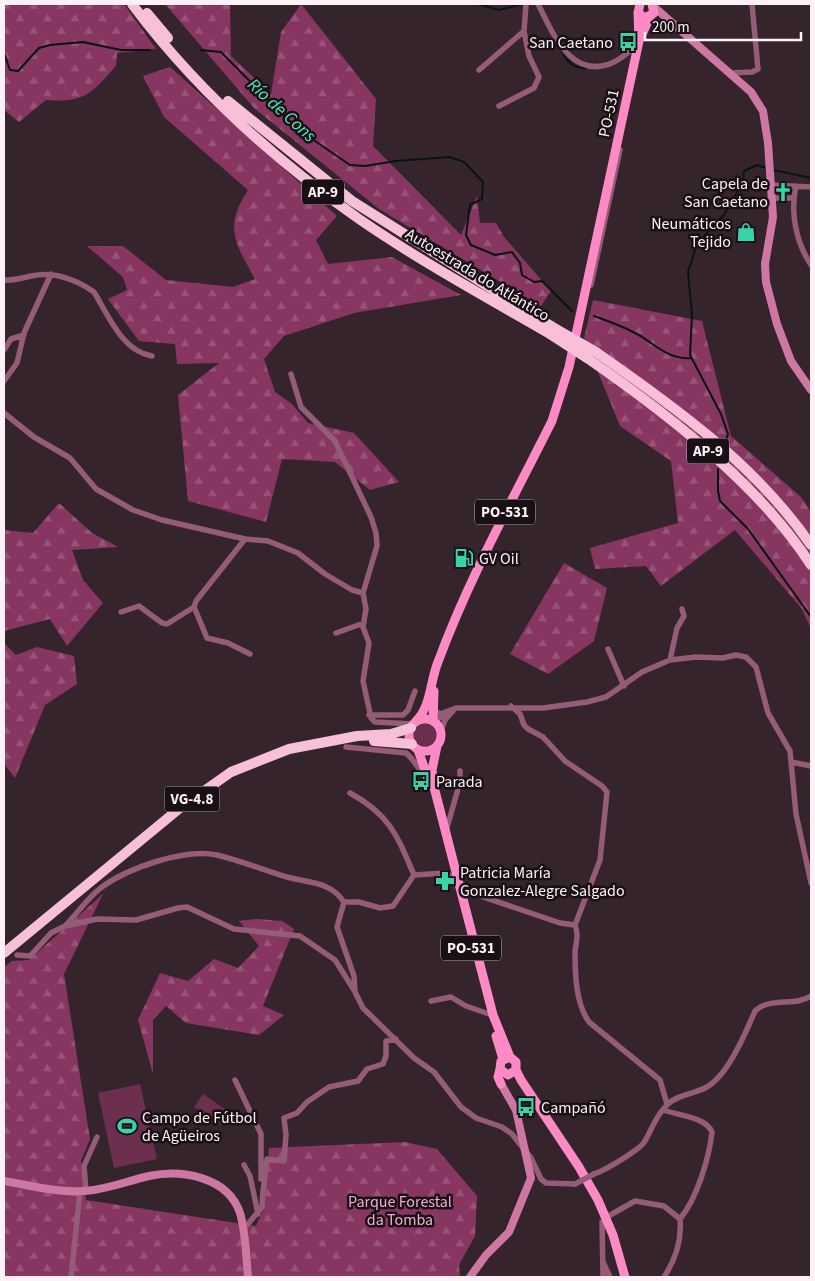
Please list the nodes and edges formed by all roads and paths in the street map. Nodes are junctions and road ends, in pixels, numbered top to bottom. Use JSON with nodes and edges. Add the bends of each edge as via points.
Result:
{"nodes":[{"id":1,"x":132,"y":4,"type":"edge"},
{"id":2,"x":141,"y":4,"type":"edge"},
{"id":3,"x":526,"y":4,"type":"edge"},
{"id":4,"x":538,"y":4,"type":"edge"},
{"id":5,"x":752,"y":4,"type":"edge"},
{"id":6,"x":639,"y":8,"type":"edge"},
{"id":7,"x":648,"y":15,"type":"edge"},
{"id":8,"x":524,"y":31,"type":"junction"},
{"id":9,"x":633,"y":49,"type":"junction"},
{"id":10,"x":479,"y":70,"type":"dead end"},
{"id":11,"x":730,"y":73,"type":"junction"},
{"id":12,"x":499,"y":106,"type":"dead end"},
{"id":13,"x":771,"y":185,"type":"junction"},
{"id":14,"x":796,"y":186,"type":"junction"},
{"id":15,"x":811,"y":187,"type":"edge"},
{"id":16,"x":772,"y":198,"type":"junction"},
{"id":17,"x":793,"y":198,"type":"junction"},
{"id":18,"x":811,"y":266,"type":"edge"},
{"id":19,"x":51,"y":274,"type":"junction"},
{"id":20,"x":4,"y":280,"type":"edge"},
{"id":21,"x":578,"y":326,"type":"junction"},
{"id":22,"x":551,"y":330,"type":"junction"},
{"id":23,"x":24,"y":336,"type":"junction"},
{"id":24,"x":4,"y":350,"type":"edge"},
{"id":25,"x":591,"y":355,"type":"junction"},
{"id":26,"x":152,"y":356,"type":"dead end"},
{"id":27,"x":291,"y":374,"type":"dead end"},
{"id":28,"x":4,"y":381,"type":"edge"},
{"id":29,"x":811,"y":390,"type":"edge"},
{"id":30,"x":4,"y":413,"type":"edge"},
{"id":31,"x":245,"y":539,"type":"junction"},
{"id":32,"x":811,"y":545,"type":"edge"},
{"id":33,"x":811,"y":565,"type":"edge"},
{"id":34,"x":363,"y":593,"type":"junction"},
{"id":35,"x":194,"y":607,"type":"junction"},
{"id":36,"x":682,"y":609,"type":"dead end"},
{"id":37,"x":121,"y":612,"type":"dead end"},
{"id":38,"x":364,"y":623,"type":"junction"},
{"id":39,"x":336,"y":633,"type":"dead end"},
{"id":40,"x":608,"y":649,"type":"dead end"},
{"id":41,"x":250,"y":654,"type":"dead end"},
{"id":42,"x":439,"y":657,"type":"junction"},
{"id":43,"x":670,"y":660,"type":"junction"},
{"id":44,"x":624,"y":686,"type":"junction"},
{"id":45,"x":415,"y":691,"type":"dead end"},
{"id":46,"x":511,"y":706,"type":"junction"},
{"id":47,"x":456,"y":708,"type":"junction"},
{"id":48,"x":433,"y":709,"type":"junction"},
{"id":49,"x":446,"y":712,"type":"junction"},
{"id":50,"x":369,"y":715,"type":"junction"},
{"id":51,"x":434,"y":722,"type":"junction"},
{"id":52,"x":413,"y":725,"type":"junction"},
{"id":53,"x":396,"y":728,"type":"junction"},
{"id":54,"x":441,"y":731,"type":"junction"},
{"id":55,"x":323,"y":743,"type":"junction"},
{"id":56,"x":437,"y":746,"type":"junction"},
{"id":57,"x":346,"y":747,"type":"dead end"},
{"id":58,"x":415,"y":747,"type":"junction"},
{"id":59,"x":791,"y":762,"type":"junction"},
{"id":60,"x":811,"y":766,"type":"edge"},
{"id":61,"x":460,"y":771,"type":"dead end"},
{"id":62,"x":428,"y":778,"type":"junction"},
{"id":63,"x":350,"y":793,"type":"dead end"},
{"id":64,"x":451,"y":816,"type":"junction"},
{"id":65,"x":441,"y":817,"type":"junction"},
{"id":66,"x":445,"y":833,"type":"junction"},
{"id":67,"x":451,"y":873,"type":"junction"},
{"id":68,"x":414,"y":875,"type":"junction"},
{"id":69,"x":811,"y":883,"type":"edge"},
{"id":70,"x":80,"y":890,"type":"junction"},
{"id":71,"x":462,"y":892,"type":"junction"},
{"id":72,"x":344,"y":902,"type":"junction"},
{"id":73,"x":575,"y":925,"type":"junction"},
{"id":74,"x":64,"y":926,"type":"junction"},
{"id":75,"x":4,"y":947,"type":"edge"},
{"id":76,"x":4,"y":953,"type":"edge"},
{"id":77,"x":17,"y":955,"type":"dead end"},
{"id":78,"x":355,"y":992,"type":"junction"},
{"id":79,"x":811,"y":996,"type":"edge"},
{"id":80,"x":431,"y":1001,"type":"dead end"},
{"id":81,"x":489,"y":1014,"type":"junction"},
{"id":82,"x":396,"y":1039,"type":"junction"},
{"id":83,"x":506,"y":1058,"type":"junction"},
{"id":84,"x":509,"y":1072,"type":"junction"},
{"id":85,"x":234,"y":1080,"type":"dead end"},
{"id":86,"x":501,"y":1084,"type":"joint"},
{"id":87,"x":665,"y":1107,"type":"junction"},
{"id":88,"x":97,"y":1137,"type":"dead end"},
{"id":89,"x":527,"y":1153,"type":"junction"},
{"id":90,"x":244,"y":1165,"type":"dead end"},
{"id":91,"x":4,"y":1181,"type":"edge"},
{"id":92,"x":83,"y":1191,"type":"junction"},
{"id":93,"x":263,"y":1192,"type":"junction"},
{"id":94,"x":258,"y":1214,"type":"junction"},
{"id":95,"x":680,"y":1219,"type":"junction"},
{"id":96,"x":604,"y":1220,"type":"junction"},
{"id":97,"x":242,"y":1225,"type":"junction"},
{"id":98,"x":604,"y":1262,"type":"junction"},
{"id":99,"x":71,"y":1277,"type":"edge"},
{"id":100,"x":248,"y":1277,"type":"edge"},
{"id":101,"x":470,"y":1277,"type":"edge"},
{"id":102,"x":603,"y":1277,"type":"edge"},
{"id":103,"x":610,"y":1277,"type":"edge"},
{"id":104,"x":620,"y":1277,"type":"edge"},
{"id":105,"x":625,"y":1277,"type":"edge"},
{"id":106,"x":664,"y":1277,"type":"edge"}],
"edges":[{"from":1,"to":22,"type":"highway","name":"Autoestrada do Atlántico","number":"AP-9","via":[[213,95],[305,178],[394,242]]},
{"from":2,"to":22,"type":"highway","name":"Autoestrada do Atlántico","number":"AP-9","via":[[216,89],[312,170],[352,201]]},
{"from":3,"to":8,"type":"street"},
{"from":4,"to":9,"type":"street","via":[[564,50],[575,62],[607,64]]},
{"from":5,"to":11,"type":"street","via":[[758,69]]},
{"from":6,"to":7,"type":"main road","via":[[642,17]]},
{"from":7,"to":9,"type":"street","number":"PO-531"},
{"from":7,"to":11,"type":"street","via":[[675,27]]},
{"from":7,"to":21,"type":"street","number":"PO-531","via":[[595,269]]},
{"from":7,"to":21,"type":"main road","name":"PO-531","via":[[639,41]]},
{"from":8,"to":10,"type":"street"},
{"from":8,"to":12,"type":"street","via":[[529,56],[538,73],[538,83]]},
{"from":9,"to":21,"type":"street","number":"PO-531"},
{"from":11,"to":13,"type":"street","via":[[755,96],[763,112]]},
{"from":13,"to":14,"type":"street"},
{"from":13,"to":16,"type":"street"},
{"from":14,"to":15,"type":"street"},
{"from":14,"to":17,"type":"street"},
{"from":16,"to":17,"type":"street"},
{"from":16,"to":29,"type":"street","via":[[773,223],[764,267],[767,289],[791,361]]},
{"from":17,"to":18,"type":"street","via":[[798,240]]},
{"from":19,"to":20,"type":"street"},
{"from":19,"to":23,"type":"street"},
{"from":19,"to":26,"type":"street","via":[[73,280],[94,292],[128,345],[142,355]]},
{"from":21,"to":42,"type":"main road","name":"PO-531","number":"PO-531","via":[[552,421],[463,597]]},
{"from":22,"to":25,"type":"highway","name":"Autoestrada do Atlántico","number":"AP-9","bridge":true},
{"from":23,"to":24,"type":"street","via":[[11,339]]},
{"from":23,"to":28,"type":"street","via":[[17,363]]},
{"from":25,"to":32,"type":"highway","name":"Autoestrada do Atlántico","number":"AP-9","via":[[643,385],[732,456],[768,492]]},
{"from":25,"to":33,"type":"highway","name":"Autoestrada do Atlántico","number":"AP-9","via":[[698,442],[762,505]]},
{"from":27,"to":34,"type":"street","via":[[301,407],[335,441],[376,533],[377,546]]},
{"from":30,"to":31,"type":"street","via":[[34,437],[70,458],[96,489],[133,510]]},
{"from":31,"to":34,"type":"street","via":[[268,542],[298,553],[325,574]]},
{"from":31,"to":35,"type":"street"},
{"from":34,"to":38,"type":"street"},
{"from":35,"to":37,"type":"street","via":[[168,624],[139,606]]},
{"from":35,"to":41,"type":"street","via":[[208,638]]},
{"from":36,"to":43,"type":"street","via":[[684,619],[677,628]]},
{"from":38,"to":39,"type":"street"},
{"from":38,"to":50,"type":"street","via":[[368,643],[362,681]]},
{"from":40,"to":44,"type":"street"},
{"from":42,"to":48,"type":"main road","number":"PO-531"},
{"from":42,"to":52,"type":"main road","number":"PO-531","via":[[425,710]]},
{"from":43,"to":44,"type":"street","via":[[642,672]]},
{"from":43,"to":59,"type":"street","via":[[736,656],[752,661],[768,713],[790,751]]},
{"from":44,"to":46,"type":"street","via":[[587,702],[543,708]]},
{"from":45,"to":50,"type":"street","via":[[403,715]]},
{"from":46,"to":47,"type":"street"},
{"from":46,"to":73,"type":"street","via":[[528,729],[543,737],[565,761],[607,792],[600,860]]},
{"from":47,"to":49,"type":"street"},
{"from":47,"to":54,"type":"street","via":[[447,716]]},
{"from":48,"to":49,"type":"street","via":[[440,714]]},
{"from":48,"to":51,"type":"main road","number":"PO-531"},
{"from":49,"to":51,"type":"street"},
{"from":50,"to":53,"type":"street","via":[[375,722]]},
{"from":51,"to":52,"type":"main road","via":[[425,719]]},
{"from":51,"to":54,"type":"main road"},
{"from":52,"to":53,"type":"highway","number":"VG-4.8"},
{"from":52,"to":58,"type":"main road","number":"PO-531","via":[[409,734]]},
{"from":53,"to":55,"type":"highway","number":"VG-4.8"},
{"from":54,"to":56,"type":"main road","number":"PO-531"},
{"from":55,"to":58,"type":"highway","number":"VG-4.8","via":[[396,741]]},
{"from":55,"to":70,"type":"highway","number":"VG-4.8","via":[[289,749],[231,772],[180,808]]},
{"from":56,"to":58,"type":"main road","via":[[426,751]]},
{"from":56,"to":65,"type":"main road","number":"PO-531","via":[[432,770]]},
{"from":57,"to":62,"type":"street","via":[[406,753],[418,771]]},
{"from":58,"to":62,"type":"main road","number":"PO-531"},
{"from":59,"to":60,"type":"street"},
{"from":59,"to":69,"type":"street","via":[[796,814]]},
{"from":61,"to":64,"type":"street"},
{"from":62,"to":67,"type":"main road","number":"PO-531"},
{"from":63,"to":68,"type":"street","via":[[375,807],[391,827]]},
{"from":64,"to":65,"type":"street"},
{"from":64,"to":66,"type":"street"},
{"from":65,"to":66,"type":"main road","number":"PO-531"},
{"from":66,"to":71,"type":"main road","number":"PO-531"},
{"from":67,"to":68,"type":"street"},
{"from":67,"to":81,"type":"main road","number":"PO-531"},
{"from":68,"to":72,"type":"street","via":[[393,906],[380,908]]},
{"from":70,"to":75,"type":"highway","via":[[59,902]]},
{"from":70,"to":76,"type":"highway","number":"VG-4.8"},
{"from":71,"to":73,"type":"street"},
{"from":71,"to":83,"type":"main road","number":"PO-531"},
{"from":72,"to":74,"type":"street","via":[[334,891],[316,883],[215,855],[186,856],[156,860],[131,870],[101,888]]},
{"from":72,"to":78,"type":"street","via":[[337,927],[354,976]]},
{"from":73,"to":87,"type":"street","via":[[578,931],[575,952],[581,1009],[589,1022],[660,1080]]},
{"from":74,"to":77,"type":"street","via":[[51,933],[30,956]]},
{"from":74,"to":78,"type":"street","via":[[98,919],[136,920],[187,907],[234,929],[300,936],[335,960]]},
{"from":78,"to":82,"type":"street","via":[[363,1008]]},
{"from":79,"to":87,"type":"street","via":[[772,1002],[755,1011],[741,1043],[716,1081]]},
{"from":80,"to":81,"type":"street","via":[[451,997]]},
{"from":81,"to":83,"type":"main road","number":"PO-531"},
{"from":82,"to":89,"type":"street","via":[[414,1058],[434,1072],[460,1107],[476,1118],[507,1130]]},
{"from":82,"to":93,"type":"street","via":[[386,1040],[383,1064],[367,1070],[358,1081],[329,1087],[297,1113],[284,1118],[284,1161],[267,1159]]},
{"from":83,"to":84,"type":"main road"},
{"from":83,"to":84,"type":"main road","number":"PO-531","via":[[516,1062]]},
{"from":84,"to":86,"type":"main road","via":[[498,1077]]},
{"from":84,"to":96,"type":"main road","number":"PO-531"},
{"from":85,"to":93,"type":"street","via":[[261,1134]]},
{"from":86,"to":89,"type":"street","via":[[514,1104]]},
{"from":87,"to":89,"type":"street","bridge":true,"via":[[644,1144],[610,1168],[575,1184],[546,1183]]},
{"from":87,"to":95,"type":"street","via":[[698,1120],[709,1126],[712,1132],[699,1183],[688,1210]]},
{"from":88,"to":92,"type":"street","via":[[84,1166]]},
{"from":89,"to":101,"type":"street","via":[[530,1184],[512,1227]]},
{"from":90,"to":94,"type":"street","via":[[250,1176]]},
{"from":91,"to":92,"type":"street"},
{"from":92,"to":97,"type":"street","via":[[162,1174],[191,1176],[218,1186],[229,1195],[240,1213]]},
{"from":92,"to":99,"type":"street"},
{"from":93,"to":94,"type":"street"},
{"from":94,"to":97,"type":"street","via":[[248,1224]]},
{"from":95,"to":96,"type":"street","via":[[664,1206],[635,1201]]},
{"from":95,"to":106,"type":"street","via":[[677,1252]]},
{"from":96,"to":98,"type":"street"},
{"from":96,"to":104,"type":"main road","number":"PO-531"},
{"from":96,"to":105,"type":"main road","number":"PO-531"},
{"from":97,"to":100,"type":"street"},
{"from":98,"to":102,"type":"street"},
{"from":98,"to":103,"type":"street"}]}
